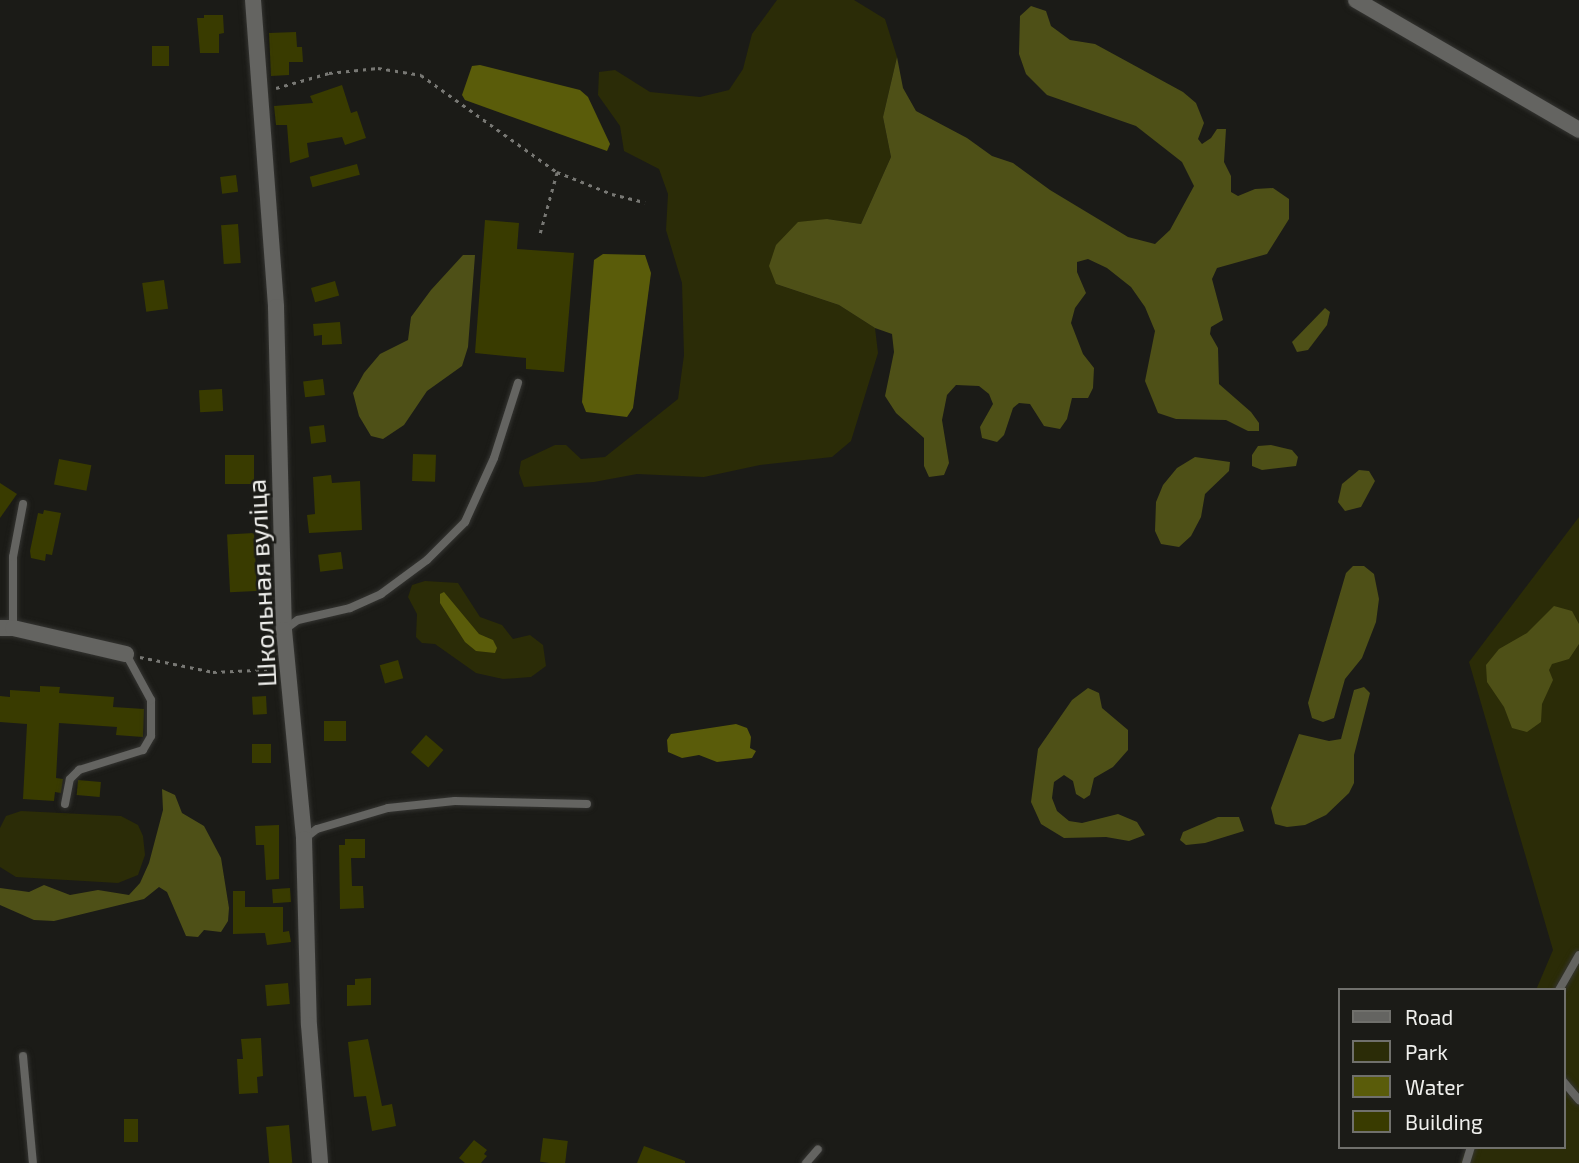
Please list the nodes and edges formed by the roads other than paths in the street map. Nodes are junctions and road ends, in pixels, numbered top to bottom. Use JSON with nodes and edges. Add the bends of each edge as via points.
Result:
{"nodes":[{"id":1,"x":253,"y":0,"type":"edge"},
{"id":2,"x":1356,"y":0,"type":"edge"},
{"id":3,"x":1579,"y":130,"type":"edge"},
{"id":4,"x":519,"y":383,"type":"dead end"},
{"id":5,"x":23,"y":504,"type":"dead end"},
{"id":6,"x":7,"y":628,"type":"edge"},
{"id":7,"x":284,"y":630,"type":"junction"},
{"id":8,"x":126,"y":654,"type":"joint"},
{"id":9,"x":65,"y":804,"type":"dead end"},
{"id":10,"x":587,"y":804,"type":"dead end"},
{"id":11,"x":304,"y":839,"type":"junction"},
{"id":12,"x":1579,"y":955,"type":"edge"},
{"id":13,"x":1560,"y":988,"type":"edge"},
{"id":14,"x":23,"y":1056,"type":"dead end"},
{"id":15,"x":1565,"y":1083,"type":"edge"},
{"id":16,"x":1579,"y":1100,"type":"edge"},
{"id":17,"x":818,"y":1149,"type":"dead end"},
{"id":18,"x":33,"y":1163,"type":"edge"},
{"id":19,"x":320,"y":1163,"type":"edge"},
{"id":20,"x":806,"y":1163,"type":"edge"}],
"edges":[{"from":1,"to":7,"type":"street","name":"Школьная вуліца","via":[[276,307]]},
{"from":2,"to":3,"type":"street"},
{"from":4,"to":7,"type":"lane","via":[[494,458],[465,522],[427,560],[381,594],[350,608],[298,620]]},
{"from":5,"to":6,"type":"lane"},
{"from":6,"to":8,"type":"street"},
{"from":7,"to":11,"type":"street","name":"Школьная вуліца"},
{"from":8,"to":9,"type":"lane","via":[[151,701],[151,736],[143,750],[79,770],[70,779]]},
{"from":10,"to":11,"type":"lane","via":[[455,801],[388,808],[317,829]]},
{"from":11,"to":19,"type":"street","name":"Школьная вуліца","via":[[309,1025]]},
{"from":12,"to":13,"type":"lane"},
{"from":14,"to":18,"type":"lane"},
{"from":15,"to":16,"type":"lane"},
{"from":17,"to":20,"type":"lane"}]}
